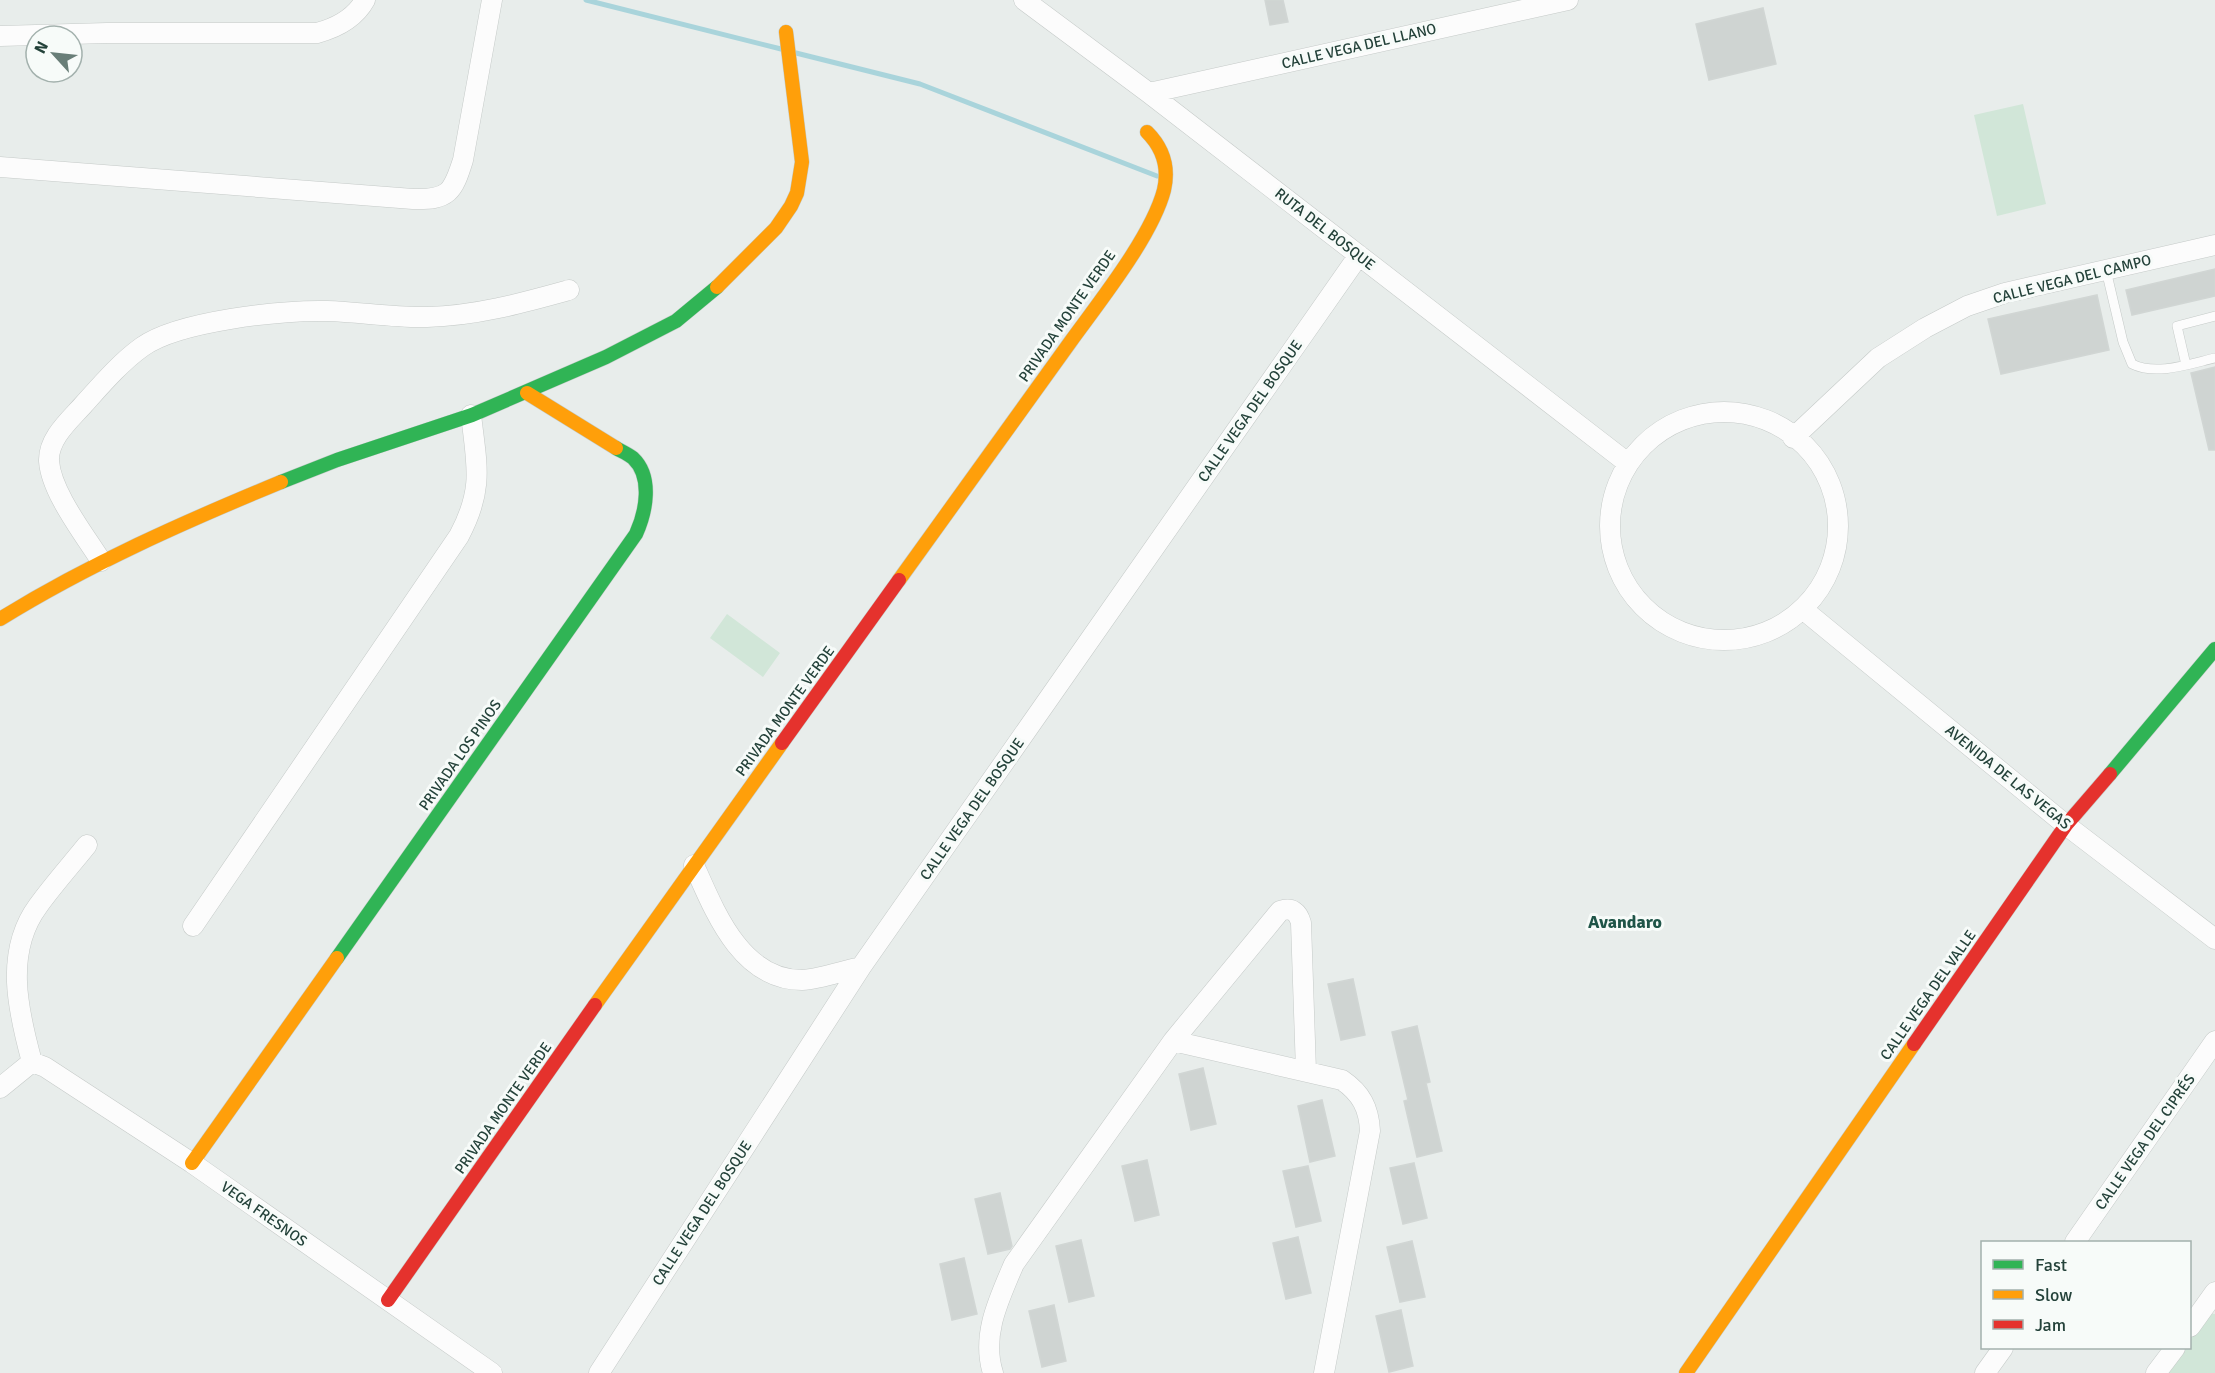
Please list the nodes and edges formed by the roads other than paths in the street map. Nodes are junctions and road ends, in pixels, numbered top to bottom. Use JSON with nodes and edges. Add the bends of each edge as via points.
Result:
{"nodes":[{"id":1,"x":365,"y":0,"type":"edge"},
{"id":2,"x":492,"y":0,"type":"edge"},
{"id":3,"x":1024,"y":0,"type":"edge"},
{"id":4,"x":1568,"y":0,"type":"edge"},
{"id":5,"x":786,"y":32,"type":"dead end"},
{"id":6,"x":0,"y":36,"type":"edge"},
{"id":7,"x":1149,"y":93,"type":"junction"},
{"id":8,"x":1147,"y":132,"type":"dead end"},
{"id":9,"x":0,"y":167,"type":"edge"},
{"id":10,"x":2215,"y":245,"type":"edge"},
{"id":11,"x":1359,"y":255,"type":"junction"},
{"id":12,"x":2106,"y":270,"type":"junction"},
{"id":13,"x":569,"y":290,"type":"dead end"},
{"id":14,"x":2215,"y":316,"type":"edge"},
{"id":15,"x":2215,"y":358,"type":"edge"},
{"id":16,"x":2186,"y":365,"type":"junction"},
{"id":17,"x":527,"y":393,"type":"junction"},
{"id":18,"x":471,"y":415,"type":"junction"},
{"id":19,"x":1793,"y":438,"type":"junction"},
{"id":20,"x":1625,"y":461,"type":"junction"},
{"id":21,"x":100,"y":561,"type":"junction"},
{"id":22,"x":1805,"y":611,"type":"junction"},
{"id":23,"x":0,"y":619,"type":"edge"},
{"id":24,"x":2215,"y":649,"type":"edge"},
{"id":25,"x":2066,"y":825,"type":"junction"},
{"id":26,"x":87,"y":845,"type":"dead end"},
{"id":27,"x":694,"y":865,"type":"junction"},
{"id":28,"x":193,"y":926,"type":"dead end"},
{"id":29,"x":2215,"y":939,"type":"edge"},
{"id":30,"x":861,"y":967,"type":"junction"},
{"id":31,"x":1173,"y":1041,"type":"junction"},
{"id":32,"x":2215,"y":1041,"type":"edge"},
{"id":33,"x":32,"y":1062,"type":"junction"},
{"id":34,"x":1306,"y":1071,"type":"junction"},
{"id":35,"x":0,"y":1088,"type":"edge"},
{"id":36,"x":192,"y":1163,"type":"junction"},
{"id":37,"x":2076,"y":1241,"type":"edge"},
{"id":38,"x":2215,"y":1292,"type":"edge"},
{"id":39,"x":388,"y":1300,"type":"junction"},
{"id":40,"x":2191,"y":1326,"type":"edge"},
{"id":41,"x":2002,"y":1349,"type":"edge"},
{"id":42,"x":2174,"y":1349,"type":"edge"},
{"id":43,"x":492,"y":1373,"type":"edge"},
{"id":44,"x":599,"y":1373,"type":"edge"},
{"id":45,"x":993,"y":1373,"type":"edge"},
{"id":46,"x":1323,"y":1373,"type":"edge"},
{"id":47,"x":1686,"y":1373,"type":"edge"},
{"id":48,"x":1985,"y":1373,"type":"edge"},
{"id":49,"x":2156,"y":1373,"type":"edge"}],
"edges":[{"from":1,"to":6,"type":"street","via":[[346,21],[317,33]]},
{"from":2,"to":9,"type":"street","via":[[463,160],[456,183],[446,196],[413,199]]},
{"from":3,"to":7,"type":"street","name":"RUTA DEL BOSQUE"},
{"from":4,"to":7,"type":"street","name":"CALLE VEGA DEL LLANO"},
{"from":5,"to":17,"type":"street","via":[[802,162],[796,200],[781,222],[713,291],[677,320]]},
{"from":7,"to":11,"type":"street","name":"RUTA DEL BOSQUE"},
{"from":8,"to":27,"type":"street","name":"PRIVADA MONTE VERDE","via":[[1164,154],[1166,175],[1162,195],[1137,242],[1079,330]]},
{"from":10,"to":12,"type":"street","name":"CALLE VEGA DEL CAMPO"},
{"from":11,"to":20,"type":"street","name":"RUTA DEL BOSQUE"},
{"from":11,"to":30,"type":"street","name":"CALLE VEGA DEL BOSQUE"},
{"from":12,"to":16,"type":"lane","via":[[2132,364],[2143,370]]},
{"from":12,"to":19,"type":"street","name":"CALLE VEGA DEL CAMPO","via":[[2005,293],[1967,306],[1925,328],[1878,358]]},
{"from":13,"to":21,"type":"street","via":[[473,314],[424,317],[324,311],[215,322],[183,329],[141,347],[62,428],[49,460],[63,498]]},
{"from":14,"to":16,"type":"lane","via":[[2177,326]]},
{"from":15,"to":16,"type":"lane"},
{"from":17,"to":18,"type":"street"},
{"from":17,"to":36,"type":"street","name":"PRIVADA LOS PINOS","via":[[633,458],[646,488],[641,523]]},
{"from":18,"to":21,"type":"street","via":[[338,459]]},
{"from":18,"to":28,"type":"street","via":[[478,478],[473,504],[459,536]]},
{"from":19,"to":20,"type":"street","via":[[1757,418],[1707,413],[1660,428]]},
{"from":19,"to":22,"type":"street","via":[[1822,468],[1836,497],[1841,528],[1837,559],[1824,588]]},
{"from":20,"to":22,"type":"street","via":[[1610,494],[1607,530],[1616,566],[1636,598],[1665,622],[1700,636],[1738,639],[1774,631]]},
{"from":21,"to":23,"type":"street"},
{"from":22,"to":25,"type":"street","name":"AVENIDA DE LAS VEGAS"},
{"from":24,"to":25,"type":"street","name":"CALLE VEGA DEL VALLE"},
{"from":25,"to":29,"type":"street","name":"AVENIDA DE LAS VEGAS"},
{"from":25,"to":47,"type":"street","name":"CALLE VEGA DEL VALLE"},
{"from":26,"to":33,"type":"street","via":[[36,907],[19,947],[16,972]]},
{"from":27,"to":30,"type":"street","via":[[738,948],[757,966],[780,977],[803,980]]},
{"from":27,"to":39,"type":"street","name":"PRIVADA MONTE VERDE"},
{"from":30,"to":44,"type":"street","name":"CALLE VEGA DEL BOSQUE"},
{"from":31,"to":34,"type":"street"},
{"from":31,"to":34,"type":"street","via":[[1280,911],[1294,911],[1301,923]]},
{"from":31,"to":45,"type":"street","via":[[1014,1264],[990,1329]]},
{"from":32,"to":37,"type":"street","name":"CALLE VEGA DEL CIPRÉS"},
{"from":33,"to":35,"type":"street"},
{"from":33,"to":36,"type":"street","name":"VEGA FRESNOS","via":[[52,1071]]},
{"from":34,"to":46,"type":"street","via":[[1342,1080],[1352,1087],[1366,1107],[1370,1125]]},
{"from":36,"to":39,"type":"street","name":"VEGA FRESNOS"},
{"from":38,"to":40,"type":"street"},
{"from":39,"to":43,"type":"street","name":"VEGA FRESNOS"},
{"from":41,"to":48,"type":"street"},
{"from":42,"to":49,"type":"street"}]}
